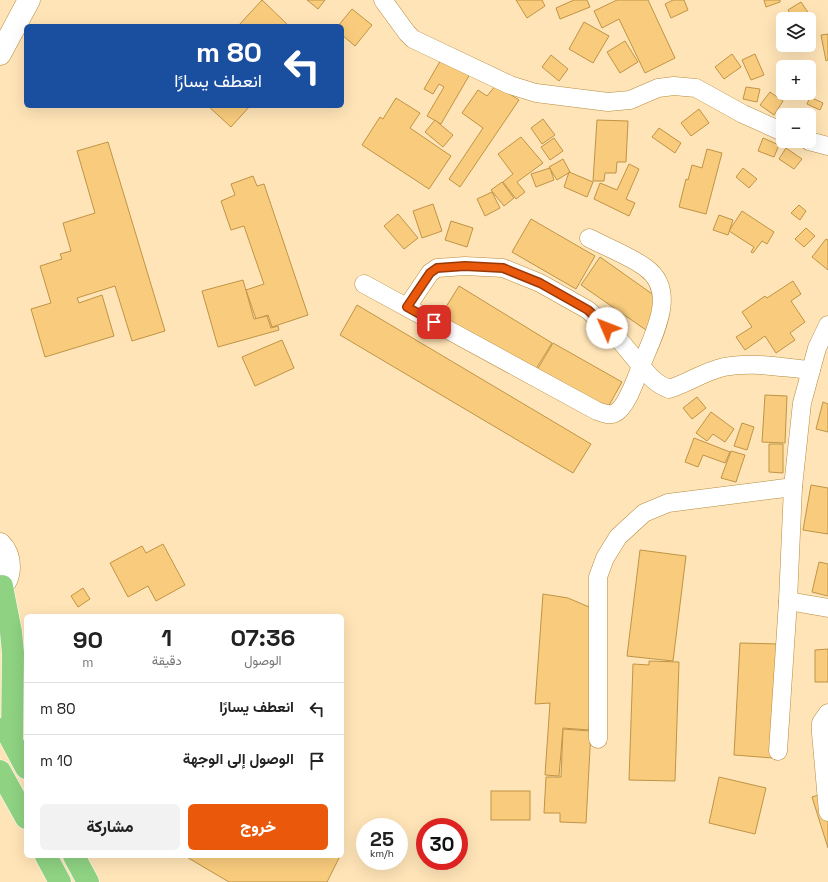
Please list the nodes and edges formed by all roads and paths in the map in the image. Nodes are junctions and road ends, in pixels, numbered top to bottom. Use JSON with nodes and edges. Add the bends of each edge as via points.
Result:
{"nodes":[{"id":1,"x":29,"y":0,"type":"edge"},
{"id":2,"x":383,"y":0,"type":"edge"},
{"id":3,"x":0,"y":54,"type":"edge"},
{"id":4,"x":776,"y":129,"type":"edge"},
{"id":5,"x":816,"y":143,"type":"edge"},
{"id":6,"x":828,"y":146,"type":"edge"},
{"id":7,"x":589,"y":238,"type":"dead end"},
{"id":8,"x":364,"y":284,"type":"dead end"},
{"id":9,"x":407,"y":307,"type":"junction"},
{"id":10,"x":828,"y":325,"type":"edge"},
{"id":11,"x":641,"y":366,"type":"junction"},
{"id":12,"x":811,"y":370,"type":"junction"},
{"id":13,"x":793,"y":487,"type":"junction"},
{"id":14,"x":0,"y":544,"type":"edge"},
{"id":15,"x":1,"y":587,"type":"edge"},
{"id":16,"x":788,"y":601,"type":"junction"},
{"id":17,"x":828,"y":608,"type":"edge"},
{"id":18,"x":828,"y":713,"type":"edge"},
{"id":19,"x":0,"y":719,"type":"edge"},
{"id":20,"x":598,"y":739,"type":"dead end"},
{"id":21,"x":12,"y":741,"type":"junction"},
{"id":22,"x":778,"y":750,"type":"dead end"},
{"id":23,"x":24,"y":764,"type":"edge"},
{"id":24,"x":0,"y":771,"type":"edge"},
{"id":25,"x":828,"y":812,"type":"edge"},
{"id":26,"x":24,"y":814,"type":"edge"},
{"id":27,"x":47,"y":858,"type":"edge"},
{"id":28,"x":75,"y":858,"type":"edge"},
{"id":29,"x":60,"y":882,"type":"edge"},
{"id":30,"x":88,"y":882,"type":"edge"}],
"edges":[{"from":1,"to":3,"type":"street"},
{"from":2,"to":4,"type":"street","via":[[413,39],[510,85],[536,93],[608,102],[630,100],[658,88],[696,88]]},
{"from":5,"to":6,"type":"street"},
{"from":7,"to":11,"type":"street","via":[[646,267],[660,285],[662,310]]},
{"from":8,"to":9,"type":"street"},
{"from":9,"to":11,"type":"street","via":[[430,273],[437,268],[503,268],[540,283],[588,310]]},
{"from":9,"to":11,"type":"street","via":[[596,411],[606,414],[614,413],[624,405]]},
{"from":10,"to":12,"type":"street","via":[[817,348]]},
{"from":11,"to":12,"type":"street","via":[[651,379],[670,388],[725,366],[754,365]]},
{"from":12,"to":13,"type":"street","via":[[802,403]]},
{"from":13,"to":16,"type":"street"},
{"from":13,"to":20,"type":"street","via":[[668,503],[644,513],[618,537],[605,558],[598,577]]},
{"from":14,"to":15,"type":"street","via":[[8,557],[10,567],[8,577]]},
{"from":15,"to":21,"type":"highway","via":[[13,653]]},
{"from":16,"to":17,"type":"street"},
{"from":16,"to":22,"type":"street"},
{"from":18,"to":25,"type":"street","via":[[821,723]]},
{"from":19,"to":21,"type":"highway"},
{"from":21,"to":23,"type":"highway"},
{"from":24,"to":26,"type":"highway"},
{"from":27,"to":29,"type":"highway"},
{"from":28,"to":30,"type":"highway"}]}
